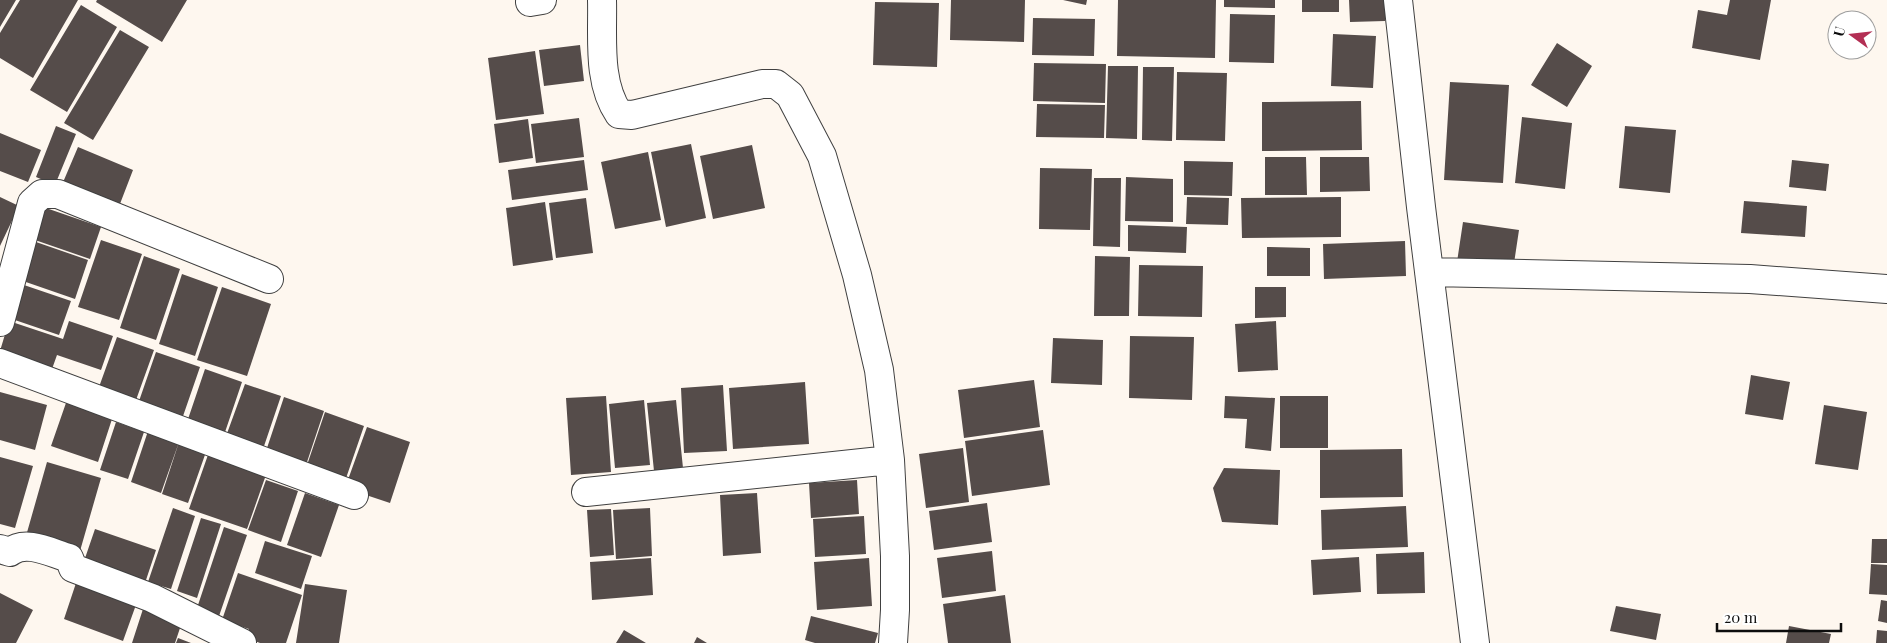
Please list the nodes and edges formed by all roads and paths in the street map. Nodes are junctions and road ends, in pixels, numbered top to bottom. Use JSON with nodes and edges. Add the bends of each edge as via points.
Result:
{"nodes":[{"id":1,"x":602,"y":0,"type":"edge"},
{"id":2,"x":1398,"y":0,"type":"edge"},
{"id":3,"x":1429,"y":272,"type":"junction"},
{"id":4,"x":269,"y":279,"type":"dead end"},
{"id":5,"x":1887,"y":289,"type":"edge"},
{"id":6,"x":0,"y":322,"type":"edge"},
{"id":7,"x":0,"y":363,"type":"edge"},
{"id":8,"x":890,"y":460,"type":"junction"},
{"id":9,"x":586,"y":492,"type":"dead end"},
{"id":10,"x":354,"y":495,"type":"dead end"},
{"id":11,"x":0,"y":549,"type":"edge"},
{"id":12,"x":242,"y":643,"type":"edge"},
{"id":13,"x":893,"y":643,"type":"edge"},
{"id":14,"x":1475,"y":643,"type":"edge"}],
"edges":[{"from":1,"to":8,"type":"street","via":[[603,69],[613,105],[619,114],[632,115],[762,84],[776,84],[790,95],[822,156],[857,275],[879,370]]},
{"from":2,"to":3,"type":"street"},
{"from":3,"to":5,"type":"street","via":[[1750,279]]},
{"from":3,"to":14,"type":"street"},
{"from":4,"to":6,"type":"street","via":[[58,194],[42,194],[32,202]]},
{"from":7,"to":10,"type":"street"},
{"from":8,"to":9,"type":"street"},
{"from":8,"to":13,"type":"street","via":[[895,556]]},
{"from":11,"to":12,"type":"street","via":[[10,552],[26,545],[69,558],[73,568],[152,598]]}]}
